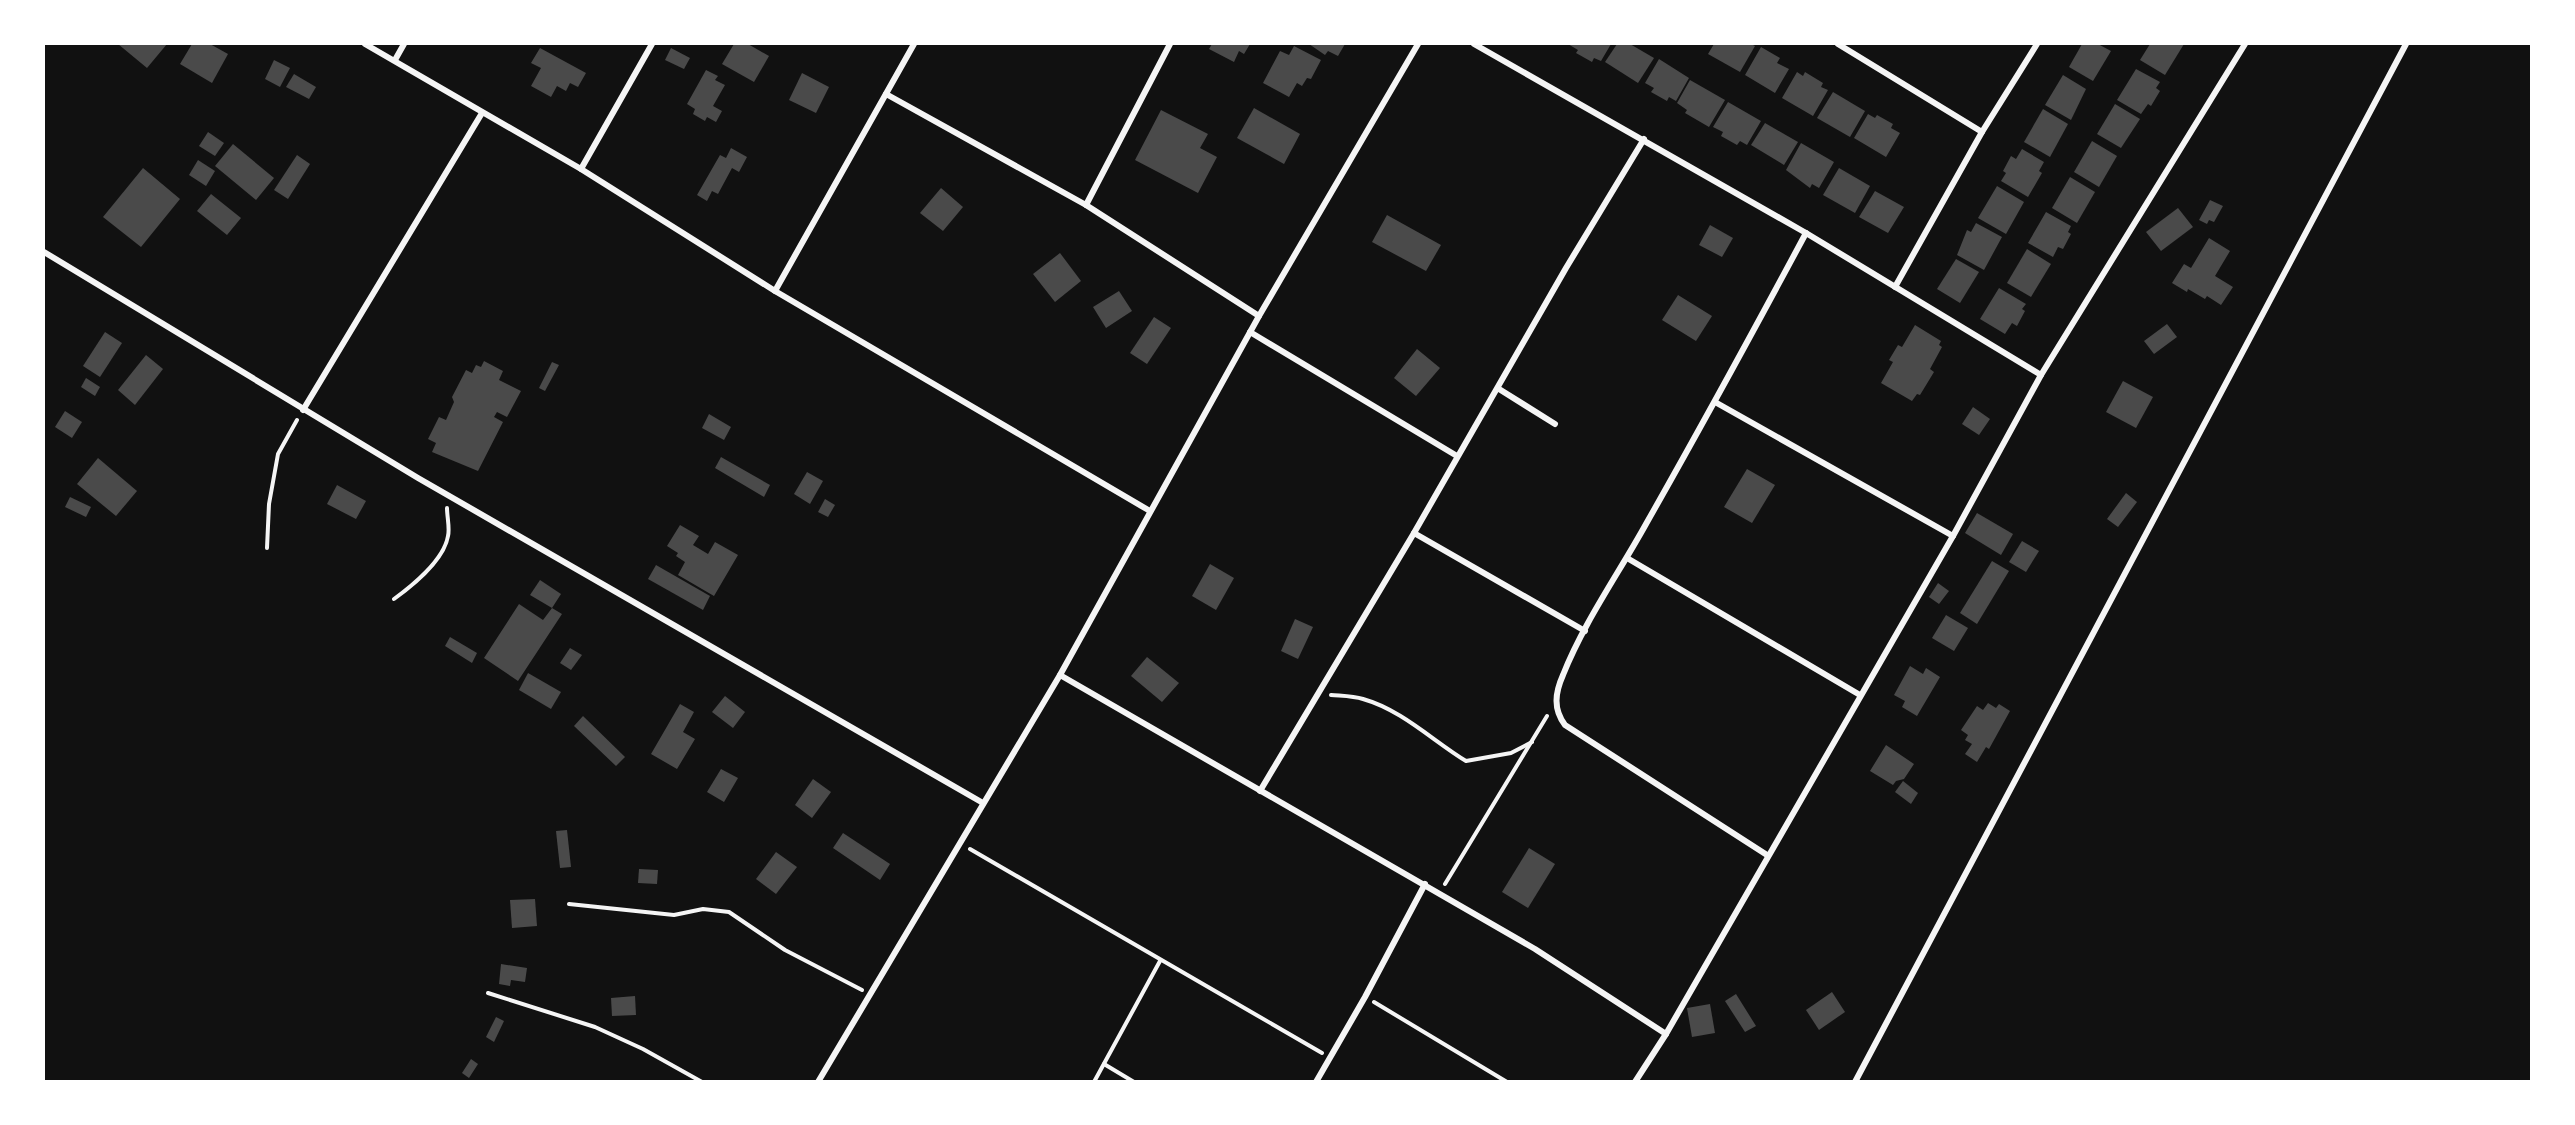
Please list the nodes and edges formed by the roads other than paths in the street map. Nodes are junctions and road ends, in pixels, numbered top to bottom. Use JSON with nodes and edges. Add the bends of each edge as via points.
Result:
{"nodes":[{"id":1,"x":365,"y":44,"type":"edge"},
{"id":2,"x":404,"y":44,"type":"edge"},
{"id":3,"x":652,"y":44,"type":"edge"},
{"id":4,"x":914,"y":44,"type":"edge"},
{"id":5,"x":1170,"y":44,"type":"edge"},
{"id":6,"x":1418,"y":44,"type":"edge"},
{"id":7,"x":1474,"y":44,"type":"edge"},
{"id":8,"x":1838,"y":44,"type":"edge"},
{"id":9,"x":2037,"y":44,"type":"edge"},
{"id":10,"x":2245,"y":44,"type":"edge"},
{"id":11,"x":2406,"y":44,"type":"edge"},
{"id":12,"x":395,"y":60,"type":"junction"},
{"id":13,"x":886,"y":94,"type":"junction"},
{"id":14,"x":482,"y":113,"type":"junction"},
{"id":15,"x":1982,"y":132,"type":"junction"},
{"id":16,"x":1644,"y":140,"type":"junction"},
{"id":17,"x":581,"y":169,"type":"junction"},
{"id":18,"x":1086,"y":205,"type":"junction"},
{"id":19,"x":1806,"y":233,"type":"junction"},
{"id":20,"x":44,"y":252,"type":"edge"},
{"id":21,"x":1895,"y":287,"type":"junction"},
{"id":22,"x":775,"y":291,"type":"junction"},
{"id":23,"x":1259,"y":316,"type":"junction"},
{"id":24,"x":1250,"y":332,"type":"junction"},
{"id":25,"x":2041,"y":375,"type":"junction"},
{"id":26,"x":1498,"y":389,"type":"junction"},
{"id":27,"x":1715,"y":402,"type":"junction"},
{"id":28,"x":303,"y":410,"type":"junction"},
{"id":29,"x":1555,"y":424,"type":"dead end"},
{"id":30,"x":1456,"y":456,"type":"junction"},
{"id":31,"x":1150,"y":511,"type":"junction"},
{"id":32,"x":1414,"y":533,"type":"junction"},
{"id":33,"x":1953,"y":536,"type":"junction"},
{"id":34,"x":1627,"y":558,"type":"junction"},
{"id":35,"x":1585,"y":631,"type":"junction"},
{"id":36,"x":1060,"y":675,"type":"junction"},
{"id":37,"x":1860,"y":695,"type":"junction"},
{"id":38,"x":1260,"y":791,"type":"junction"},
{"id":39,"x":983,"y":803,"type":"junction"},
{"id":40,"x":1767,"y":855,"type":"junction"},
{"id":41,"x":1425,"y":884,"type":"junction"},
{"id":42,"x":1666,"y":1034,"type":"junction"},
{"id":43,"x":818,"y":1082,"type":"edge"},
{"id":44,"x":1316,"y":1082,"type":"edge"},
{"id":45,"x":1635,"y":1082,"type":"edge"},
{"id":46,"x":1855,"y":1082,"type":"edge"}],
"edges":[{"from":1,"to":12,"type":"street"},
{"from":2,"to":12,"type":"street"},
{"from":3,"to":17,"type":"street"},
{"from":4,"to":13,"type":"street"},
{"from":5,"to":18,"type":"street"},
{"from":6,"to":23,"type":"street"},
{"from":7,"to":16,"type":"street"},
{"from":8,"to":15,"type":"street"},
{"from":9,"to":15,"type":"street"},
{"from":10,"to":25,"type":"street"},
{"from":11,"to":46,"type":"street"},
{"from":12,"to":14,"type":"street"},
{"from":13,"to":18,"type":"street"},
{"from":13,"to":22,"type":"street"},
{"from":14,"to":17,"type":"street"},
{"from":14,"to":28,"type":"street"},
{"from":15,"to":21,"type":"street"},
{"from":16,"to":19,"type":"street"},
{"from":16,"to":26,"type":"street","via":[[1566,267]]},
{"from":17,"to":22,"type":"street"},
{"from":18,"to":23,"type":"street"},
{"from":19,"to":21,"type":"street"},
{"from":19,"to":27,"type":"street"},
{"from":20,"to":28,"type":"street"},
{"from":21,"to":25,"type":"street"},
{"from":22,"to":31,"type":"street"},
{"from":23,"to":24,"type":"street"},
{"from":24,"to":30,"type":"street"},
{"from":24,"to":31,"type":"street"},
{"from":25,"to":33,"type":"street"},
{"from":26,"to":29,"type":"street"},
{"from":26,"to":30,"type":"street"},
{"from":27,"to":33,"type":"street"},
{"from":27,"to":34,"type":"street"},
{"from":28,"to":39,"type":"street"},
{"from":30,"to":32,"type":"street"},
{"from":31,"to":36,"type":"street"},
{"from":32,"to":35,"type":"street"},
{"from":32,"to":38,"type":"street"},
{"from":33,"to":37,"type":"street"},
{"from":34,"to":35,"type":"street"},
{"from":34,"to":37,"type":"street"},
{"from":35,"to":40,"type":"street","via":[[1562,675],[1555,703],[1564,726]]},
{"from":36,"to":38,"type":"street"},
{"from":36,"to":39,"type":"street"},
{"from":37,"to":40,"type":"street"},
{"from":38,"to":41,"type":"street"},
{"from":39,"to":43,"type":"street"},
{"from":40,"to":42,"type":"street"},
{"from":41,"to":42,"type":"street"},
{"from":41,"to":44,"type":"street"},
{"from":42,"to":45,"type":"street"}]}
